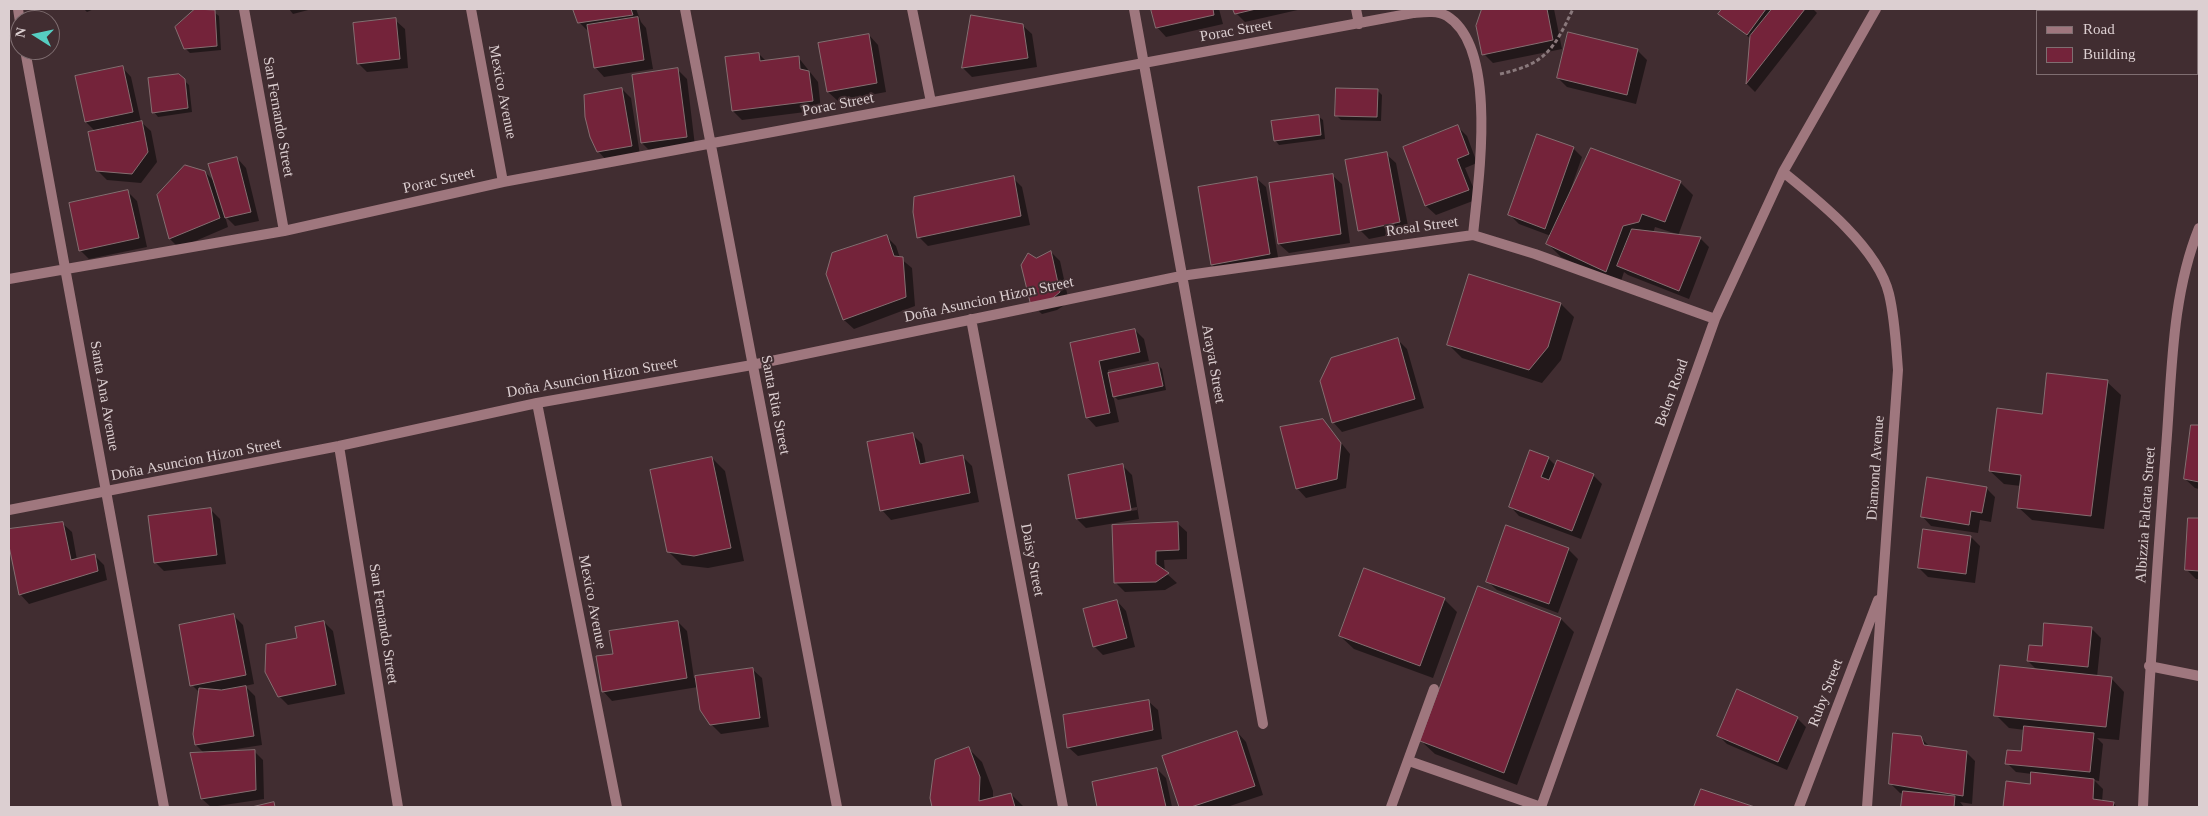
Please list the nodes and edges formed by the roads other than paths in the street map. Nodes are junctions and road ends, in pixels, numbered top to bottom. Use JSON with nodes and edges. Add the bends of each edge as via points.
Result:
{"nodes":[{"id":1,"x":244,"y":9,"type":"edge"},
{"id":2,"x":471,"y":9,"type":"edge"},
{"id":3,"x":685,"y":9,"type":"edge"},
{"id":4,"x":912,"y":9,"type":"edge"},
{"id":5,"x":1134,"y":9,"type":"edge"},
{"id":6,"x":1356,"y":9,"type":"edge"},
{"id":7,"x":1876,"y":9,"type":"edge"},
{"id":8,"x":1359,"y":24,"type":"junction"},
{"id":9,"x":27,"y":60,"type":"edge"},
{"id":10,"x":1144,"y":63,"type":"junction"},
{"id":11,"x":931,"y":102,"type":"junction"},
{"id":12,"x":711,"y":144,"type":"junction"},
{"id":13,"x":1783,"y":172,"type":"junction"},
{"id":14,"x":503,"y":182,"type":"junction"},
{"id":15,"x":2199,"y":228,"type":"edge"},
{"id":16,"x":284,"y":231,"type":"junction"},
{"id":17,"x":1473,"y":235,"type":"junction"},
{"id":18,"x":66,"y":270,"type":"junction"},
{"id":19,"x":1182,"y":276,"type":"junction"},
{"id":20,"x":9,"y":279,"type":"edge"},
{"id":21,"x":972,"y":319,"type":"junction"},
{"id":22,"x":1715,"y":319,"type":"junction"},
{"id":23,"x":752,"y":365,"type":"junction"},
{"id":24,"x":537,"y":402,"type":"junction"},
{"id":25,"x":339,"y":446,"type":"junction"},
{"id":26,"x":106,"y":493,"type":"junction"},
{"id":27,"x":9,"y":510,"type":"edge"},
{"id":28,"x":1882,"y":590,"type":"junction"},
{"id":29,"x":2149,"y":666,"type":"junction"},
{"id":30,"x":2199,"y":676,"type":"edge"},
{"id":31,"x":1434,"y":688,"type":"dead end"},
{"id":32,"x":1263,"y":724,"type":"dead end"},
{"id":33,"x":1409,"y":761,"type":"junction"},
{"id":34,"x":164,"y":807,"type":"edge"},
{"id":35,"x":398,"y":807,"type":"edge"},
{"id":36,"x":617,"y":807,"type":"edge"},
{"id":37,"x":837,"y":807,"type":"edge"},
{"id":38,"x":1063,"y":807,"type":"edge"},
{"id":39,"x":1391,"y":807,"type":"edge"},
{"id":40,"x":1541,"y":807,"type":"edge"},
{"id":41,"x":1799,"y":807,"type":"edge"},
{"id":42,"x":1867,"y":807,"type":"edge"},
{"id":43,"x":2142,"y":807,"type":"edge"}],
"edges":[{"from":1,"to":16,"type":"street","name":"San Fernando Street"},
{"from":2,"to":14,"type":"street","name":"Mexico Avenue"},
{"from":3,"to":12,"type":"street","name":"Santa Rita Street"},
{"from":4,"to":11,"type":"street"},
{"from":5,"to":10,"type":"street","name":"Arayat Street"},
{"from":6,"to":8,"type":"street"},
{"from":7,"to":13,"type":"street","name":"Belen Road"},
{"from":8,"to":10,"type":"street","name":"Porac Street"},
{"from":8,"to":17,"type":"street","name":"Porac Street","via":[[1432,12],[1446,15],[1457,24],[1470,44],[1480,79],[1481,154]]},
{"from":9,"to":18,"type":"street","name":"Santa Ana Avenue"},
{"from":10,"to":11,"type":"street","name":"Porac Street"},
{"from":10,"to":19,"type":"street","name":"Arayat Street"},
{"from":11,"to":12,"type":"street","name":"Porac Street"},
{"from":12,"to":14,"type":"street","name":"Porac Street"},
{"from":12,"to":23,"type":"street","name":"Santa Rita Street"},
{"from":13,"to":22,"type":"street","name":"Belen Road"},
{"from":13,"to":28,"type":"street","name":"Diamond Avenue","via":[[1830,211],[1857,240],[1889,293],[1898,370]]},
{"from":14,"to":16,"type":"street","name":"Porac Street"},
{"from":15,"to":29,"type":"street","name":"Albizzia Falcata Street","via":[[2179,302]]},
{"from":16,"to":18,"type":"street","name":"Porac Street"},
{"from":17,"to":19,"type":"street","name":"Rosal Street"},
{"from":17,"to":22,"type":"street","name":"Rosal Street"},
{"from":18,"to":20,"type":"street","name":"Porac Street"},
{"from":18,"to":26,"type":"street","name":"Santa Ana Avenue"},
{"from":19,"to":21,"type":"street","name":"Doña Asuncion Hizon Street"},
{"from":19,"to":32,"type":"street","name":"Arayat Street"},
{"from":21,"to":23,"type":"street","name":"Doña Asuncion Hizon Street"},
{"from":21,"to":38,"type":"street","name":"Daisy Street"},
{"from":22,"to":40,"type":"street","name":"Belen Road"},
{"from":23,"to":24,"type":"street","name":"Doña Asuncion Hizon Street"},
{"from":23,"to":37,"type":"street","name":"Santa Rita Street"},
{"from":24,"to":25,"type":"street","name":"Doña Asuncion Hizon Street"},
{"from":24,"to":36,"type":"street","name":"Mexico Avenue"},
{"from":25,"to":26,"type":"street","name":"Doña Asuncion Hizon Street"},
{"from":25,"to":35,"type":"street","name":"San Fernando Street"},
{"from":26,"to":27,"type":"street","name":"Doña Asuncion Hizon Street"},
{"from":26,"to":34,"type":"street","name":"Santa Ana Avenue"},
{"from":28,"to":41,"type":"street","name":"Ruby Street"},
{"from":28,"to":42,"type":"street","name":"Diamond Avenue"},
{"from":29,"to":30,"type":"street"},
{"from":29,"to":43,"type":"street","name":"Albizzia Falcata Street"},
{"from":31,"to":33,"type":"street"},
{"from":33,"to":39,"type":"street"},
{"from":33,"to":40,"type":"street"}]}
